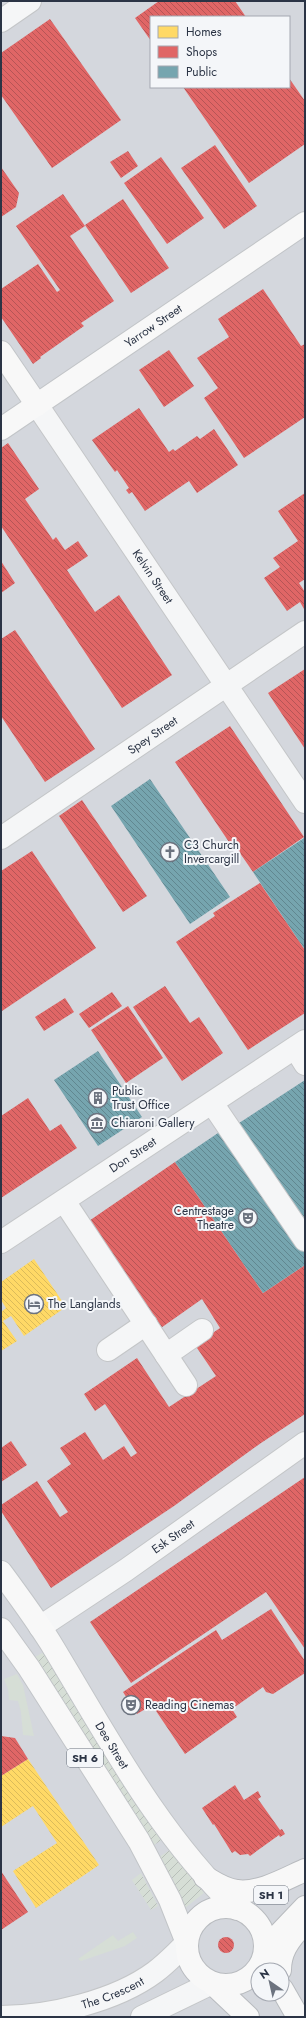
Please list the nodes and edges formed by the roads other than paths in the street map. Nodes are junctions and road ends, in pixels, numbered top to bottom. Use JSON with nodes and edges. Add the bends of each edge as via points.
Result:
{"nodes":[{"id":1,"x":30,"y":1,"type":"edge"},
{"id":2,"x":1,"y":21,"type":"edge"},
{"id":3,"x":305,"y":223,"type":"edge"},
{"id":4,"x":1,"y":352,"type":"edge"},
{"id":5,"x":37,"y":404,"type":"junction"},
{"id":6,"x":1,"y":429,"type":"edge"},
{"id":7,"x":305,"y":632,"type":"edge"},
{"id":8,"x":226,"y":685,"type":"junction"},
{"id":9,"x":305,"y":802,"type":"edge"},
{"id":10,"x":1,"y":838,"type":"edge"},
{"id":11,"x":302,"y":1051,"type":"edge"},
{"id":12,"x":212,"y":1102,"type":"junction"},
{"id":13,"x":64,"y":1200,"type":"junction"},
{"id":14,"x":305,"y":1240,"type":"edge"},
{"id":15,"x":1,"y":1242,"type":"edge"},
{"id":16,"x":146,"y":1324,"type":"junction"},
{"id":17,"x":202,"y":1330,"type":"dead end"},
{"id":18,"x":108,"y":1350,"type":"dead end"},
{"id":19,"x":166,"y":1355,"type":"junction"},
{"id":20,"x":186,"y":1385,"type":"dead end"},
{"id":21,"x":305,"y":1442,"type":"edge"},
{"id":22,"x":1,"y":1572,"type":"edge"},
{"id":23,"x":40,"y":1627,"type":"junction"},
{"id":24,"x":1,"y":1629,"type":"edge"},
{"id":25,"x":305,"y":1870,"type":"edge"},
{"id":26,"x":205,"y":1877,"type":"junction"},
{"id":27,"x":305,"y":1880,"type":"edge"},
{"id":28,"x":305,"y":1907,"type":"edge"},
{"id":29,"x":237,"y":1909,"type":"junction"},
{"id":30,"x":305,"y":1922,"type":"edge"},
{"id":31,"x":187,"y":1943,"type":"junction"},
{"id":32,"x":265,"y":1949,"type":"junction"},
{"id":33,"x":271,"y":1962,"type":"edge"},
{"id":34,"x":281,"y":1962,"type":"edge"},
{"id":35,"x":212,"y":1983,"type":"junction"},
{"id":36,"x":1,"y":2017,"type":"edge"},
{"id":37,"x":142,"y":2017,"type":"edge"},
{"id":38,"x":248,"y":2017,"type":"edge"}],
"edges":[{"from":1,"to":2,"type":"street"},
{"from":3,"to":5,"type":"main road","name":"Yarrow Street"},
{"from":4,"to":5,"type":"main road","name":"Kelvin Street"},
{"from":5,"to":6,"type":"main road","name":"Yarrow Street"},
{"from":5,"to":8,"type":"street","name":"Kelvin Street"},
{"from":7,"to":8,"type":"street","name":"Spey Street"},
{"from":8,"to":9,"type":"street","name":"Kelvin Street"},
{"from":8,"to":10,"type":"street","name":"Spey Street"},
{"from":11,"to":12,"type":"street","name":"Don Street"},
{"from":12,"to":13,"type":"street","name":"Don Street"},
{"from":12,"to":14,"type":"street"},
{"from":13,"to":15,"type":"street","name":"Don Street"},
{"from":13,"to":16,"type":"street"},
{"from":16,"to":18,"type":"street"},
{"from":16,"to":19,"type":"street"},
{"from":17,"to":19,"type":"street"},
{"from":19,"to":20,"type":"street"},
{"from":21,"to":23,"type":"street","name":"Esk Street","via":[[126,1570]]},
{"from":22,"to":23,"type":"main road","name":"Dee Street","number":"SH 6"},
{"from":23,"to":26,"type":"main road","name":"Dee Street","number":"SH 6","via":[[126,1769]]},
{"from":24,"to":31,"type":"main road","number":"SH 6","via":[[29,1668],[142,1846],[170,1900]]},
{"from":25,"to":26,"type":"main road","via":[[268,1886],[245,1892],[228,1889]]},
{"from":26,"to":29,"type":"main road","name":"Dee Street","number":"SH 6"},
{"from":27,"to":29,"type":"main road","number":"SH 1"},
{"from":28,"to":32,"type":"main road","number":"SH 1"},
{"from":29,"to":31,"type":"main road","number":"SH 1","via":[[225,1907],[203,1914],[189,1932]]},
{"from":29,"to":32,"type":"main road","number":"SH 1","via":[[250,1916],[260,1927]]},
{"from":30,"to":34,"type":"main road","via":[[290,1939]]},
{"from":31,"to":35,"type":"main road","number":"SH 1","via":[[190,1963],[203,1978]]},
{"from":31,"to":36,"type":"street","name":"The Crescent","via":[[155,1972],[118,1992],[57,2011]]},
{"from":32,"to":33,"type":"main road","number":"SH 1"},
{"from":32,"to":35,"type":"main road","number":"SH 1","via":[[262,1961],[247,1979],[236,1984]]},
{"from":35,"to":37,"type":"street"},
{"from":35,"to":38,"type":"main road","number":"SH 1"}]}
